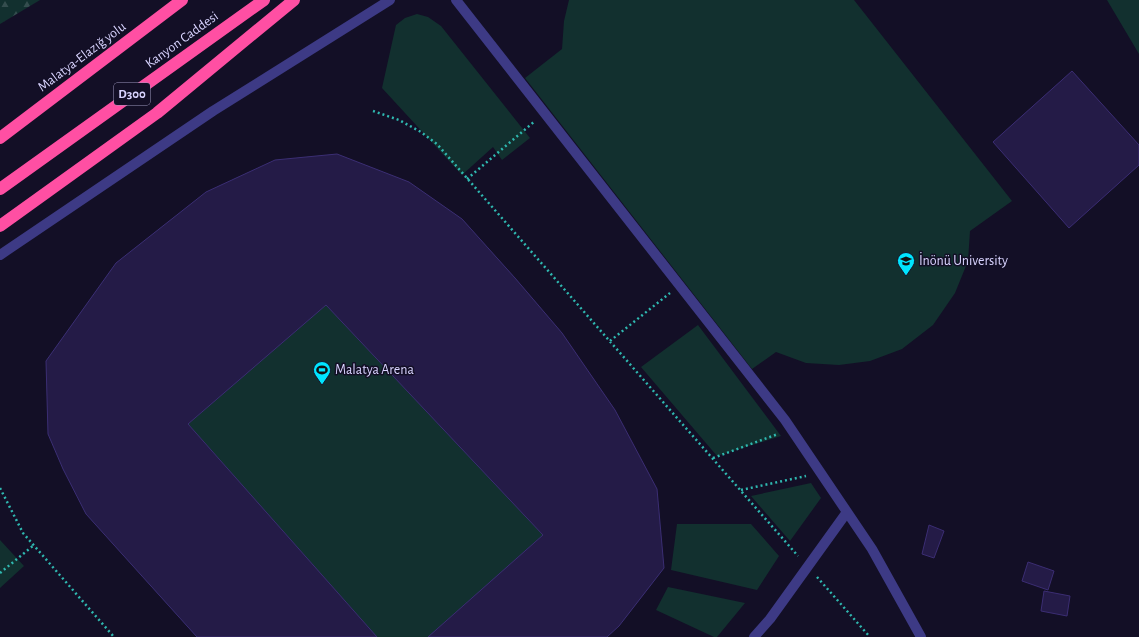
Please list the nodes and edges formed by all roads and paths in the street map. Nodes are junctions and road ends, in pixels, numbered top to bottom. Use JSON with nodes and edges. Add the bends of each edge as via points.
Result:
{"nodes":[{"id":1,"x":182,"y":0,"type":"edge"},
{"id":2,"x":264,"y":0,"type":"edge"},
{"id":3,"x":294,"y":0,"type":"edge"},
{"id":4,"x":390,"y":0,"type":"edge"},
{"id":5,"x":456,"y":0,"type":"edge"},
{"id":6,"x":373,"y":111,"type":"dead end"},
{"id":7,"x":545,"y":113,"type":"junction"},
{"id":8,"x":4,"y":134,"type":"edge"},
{"id":9,"x":467,"y":179,"type":"junction"},
{"id":10,"x":0,"y":189,"type":"edge"},
{"id":11,"x":0,"y":226,"type":"edge"},
{"id":12,"x":0,"y":255,"type":"edge"},
{"id":13,"x":680,"y":286,"type":"junction"},
{"id":14,"x":610,"y":341,"type":"junction"},
{"id":15,"x":791,"y":430,"type":"junction"},
{"id":16,"x":712,"y":458,"type":"junction"},
{"id":17,"x":820,"y":473,"type":"junction"},
{"id":18,"x":0,"y":488,"type":"edge"},
{"id":19,"x":741,"y":490,"type":"junction"},
{"id":20,"x":847,"y":512,"type":"junction"},
{"id":21,"x":34,"y":545,"type":"junction"},
{"id":22,"x":808,"y":566,"type":"junction"},
{"id":23,"x":0,"y":573,"type":"edge"},
{"id":24,"x":114,"y":637,"type":"edge"},
{"id":25,"x":754,"y":637,"type":"edge"},
{"id":26,"x":870,"y":637,"type":"edge"},
{"id":27,"x":921,"y":637,"type":"edge"}],
"edges":[{"from":1,"to":8,"type":"highway","name":"Malatya-Elazığ yolu"},
{"from":2,"to":10,"type":"highway","name":"Kanyon Caddesi","number":"D300"},
{"from":3,"to":11,"type":"highway","via":[[156,113]]},
{"from":4,"to":12,"type":"street","via":[[213,111]]},
{"from":5,"to":7,"type":"street"},
{"from":6,"to":9,"type":"path","via":[[399,120],[421,132],[437,144]]},
{"from":7,"to":9,"type":"path"},
{"from":7,"to":13,"type":"street"},
{"from":9,"to":14,"type":"path"},
{"from":13,"to":14,"type":"path"},
{"from":13,"to":15,"type":"street"},
{"from":14,"to":16,"type":"path"},
{"from":15,"to":16,"type":"path"},
{"from":15,"to":17,"type":"street"},
{"from":16,"to":19,"type":"path"},
{"from":17,"to":19,"type":"path"},
{"from":17,"to":20,"type":"street"},
{"from":18,"to":21,"type":"path","via":[[23,533]]},
{"from":19,"to":22,"type":"path"},
{"from":20,"to":22,"type":"street"},
{"from":20,"to":27,"type":"street","via":[[872,549]]},
{"from":21,"to":23,"type":"path"},
{"from":21,"to":24,"type":"path"},
{"from":22,"to":25,"type":"street"},
{"from":22,"to":26,"type":"path"}]}
